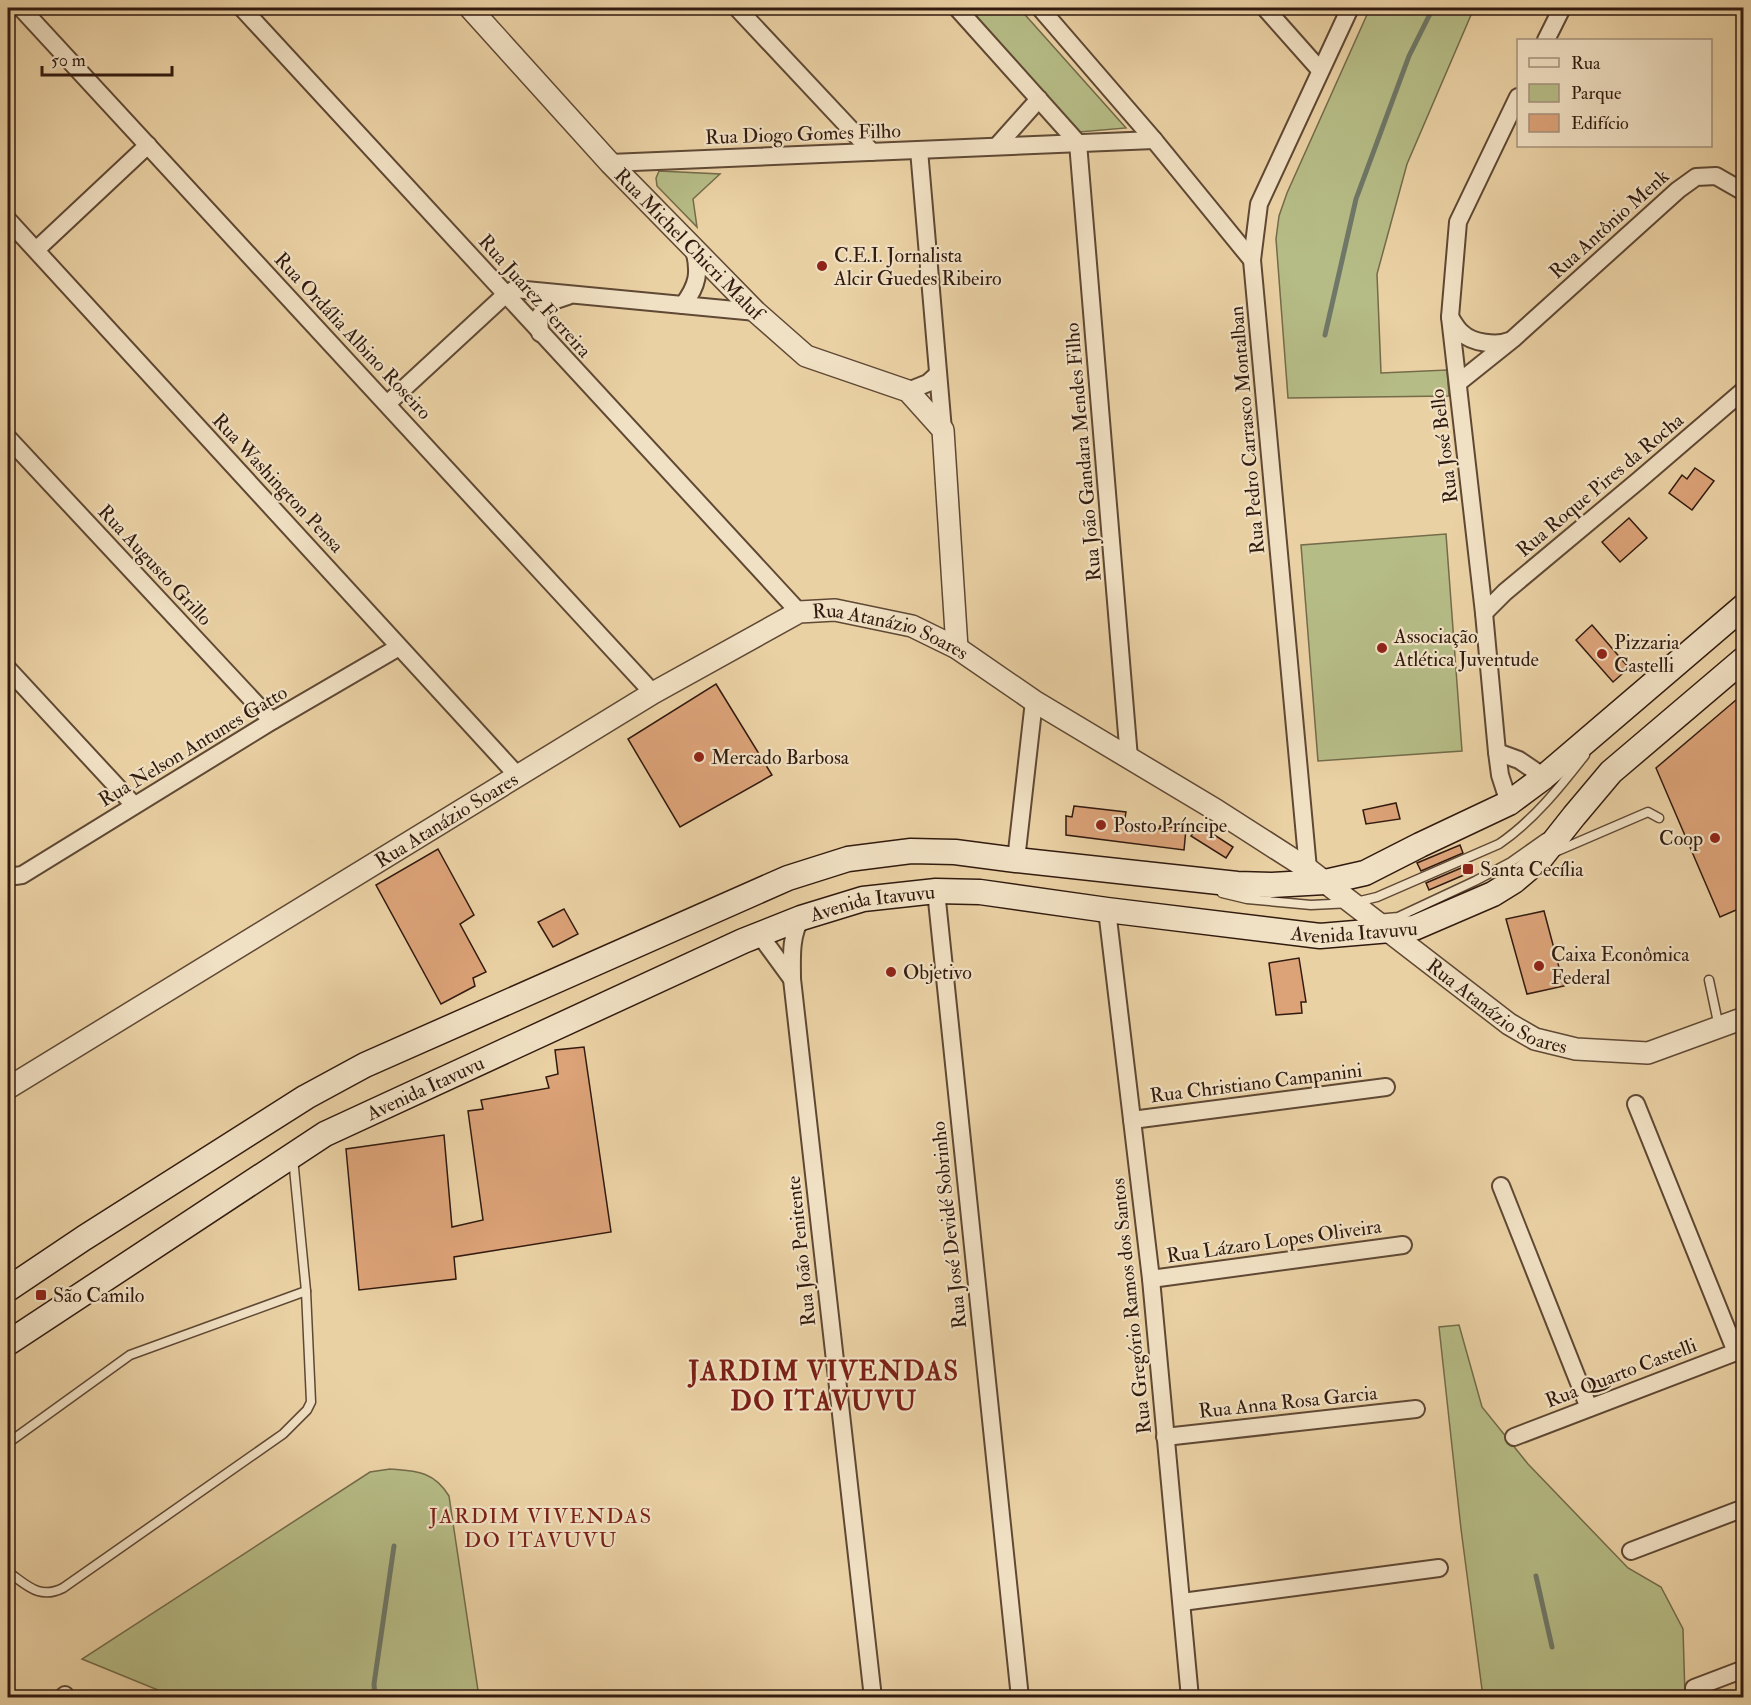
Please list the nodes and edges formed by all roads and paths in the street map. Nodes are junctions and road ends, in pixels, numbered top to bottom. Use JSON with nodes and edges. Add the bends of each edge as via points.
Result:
{"nodes":[{"id":1,"x":242,"y":8,"type":"edge"},
{"id":2,"x":470,"y":8,"type":"edge"},
{"id":3,"x":737,"y":8,"type":"edge"},
{"id":4,"x":957,"y":8,"type":"edge"},
{"id":5,"x":1040,"y":8,"type":"edge"},
{"id":6,"x":1265,"y":8,"type":"edge"},
{"id":7,"x":1350,"y":8,"type":"edge"},
{"id":8,"x":1562,"y":8,"type":"edge"},
{"id":9,"x":27,"y":9,"type":"edge"},
{"id":10,"x":1546,"y":39,"type":"edge"},
{"id":11,"x":1320,"y":70,"type":"junction"},
{"id":12,"x":1039,"y":99,"type":"junction"},
{"id":13,"x":1517,"y":99,"type":"edge"},
{"id":14,"x":1154,"y":140,"type":"junction"},
{"id":15,"x":1078,"y":143,"type":"junction"},
{"id":16,"x":148,"y":145,"type":"junction"},
{"id":17,"x":997,"y":146,"type":"junction"},
{"id":18,"x":919,"y":150,"type":"junction"},
{"id":19,"x":872,"y":152,"type":"junction"},
{"id":20,"x":610,"y":163,"type":"junction"},
{"id":21,"x":1743,"y":192,"type":"edge"},
{"id":22,"x":8,"y":220,"type":"edge"},
{"id":23,"x":694,"y":249,"type":"junction"},
{"id":24,"x":36,"y":250,"type":"junction"},
{"id":25,"x":1252,"y":260,"type":"junction"},
{"id":26,"x":506,"y":294,"type":"junction"},
{"id":27,"x":575,"y":294,"type":"junction"},
{"id":28,"x":683,"y":305,"type":"junction"},
{"id":29,"x":756,"y":312,"type":"junction"},
{"id":30,"x":1450,"y":317,"type":"junction"},
{"id":31,"x":540,"y":333,"type":"junction"},
{"id":32,"x":1513,"y":339,"type":"junction"},
{"id":33,"x":938,"y":374,"type":"junction"},
{"id":34,"x":1458,"y":383,"type":"junction"},
{"id":35,"x":1743,"y":390,"type":"edge"},
{"id":36,"x":908,"y":391,"type":"junction"},
{"id":37,"x":387,"y":404,"type":"junction"},
{"id":38,"x":943,"y":430,"type":"junction"},
{"id":39,"x":8,"y":438,"type":"edge"},
{"id":40,"x":1743,"y":606,"type":"edge"},
{"id":41,"x":799,"y":612,"type":"junction"},
{"id":42,"x":1485,"y":613,"type":"junction"},
{"id":43,"x":399,"y":647,"type":"junction"},
{"id":44,"x":957,"y":648,"type":"junction"},
{"id":45,"x":1743,"y":659,"type":"edge"},
{"id":46,"x":8,"y":669,"type":"edge"},
{"id":47,"x":653,"y":693,"type":"junction"},
{"id":48,"x":1034,"y":701,"type":"junction"},
{"id":49,"x":1616,"y":715,"type":"junction"},
{"id":50,"x":272,"y":722,"type":"junction"},
{"id":51,"x":1497,"y":752,"type":"junction"},
{"id":52,"x":1129,"y":758,"type":"junction"},
{"id":53,"x":517,"y":775,"type":"junction"},
{"id":54,"x":1544,"y":777,"type":"junction"},
{"id":55,"x":1509,"y":803,"type":"junction"},
{"id":56,"x":134,"y":805,"type":"junction"},
{"id":57,"x":1574,"y":816,"type":"junction"},
{"id":58,"x":1659,"y":818,"type":"dead end"},
{"id":59,"x":1540,"y":859,"type":"junction"},
{"id":60,"x":1016,"y":860,"type":"junction"},
{"id":61,"x":1131,"y":873,"type":"junction"},
{"id":62,"x":1317,"y":875,"type":"junction"},
{"id":63,"x":8,"y":878,"type":"edge"},
{"id":64,"x":936,"y":891,"type":"junction"},
{"id":65,"x":1035,"y":900,"type":"junction"},
{"id":66,"x":1107,"y":910,"type":"junction"},
{"id":67,"x":801,"y":918,"type":"junction"},
{"id":68,"x":1366,"y":919,"type":"junction"},
{"id":69,"x":759,"y":934,"type":"junction"},
{"id":70,"x":1320,"y":936,"type":"junction"},
{"id":71,"x":792,"y":979,"type":"junction"},
{"id":72,"x":1709,"y":980,"type":"dead end"},
{"id":73,"x":1743,"y":1018,"type":"edge"},
{"id":74,"x":1719,"y":1027,"type":"junction"},
{"id":75,"x":1386,"y":1087,"type":"dead end"},
{"id":76,"x":8,"y":1088,"type":"edge"},
{"id":77,"x":1636,"y":1104,"type":"dead end"},
{"id":78,"x":1132,"y":1120,"type":"junction"},
{"id":79,"x":293,"y":1154,"type":"junction"},
{"id":80,"x":1501,"y":1186,"type":"dead end"},
{"id":81,"x":1403,"y":1245,"type":"dead end"},
{"id":82,"x":1151,"y":1279,"type":"junction"},
{"id":83,"x":8,"y":1289,"type":"edge"},
{"id":84,"x":306,"y":1291,"type":"junction"},
{"id":85,"x":8,"y":1343,"type":"edge"},
{"id":86,"x":1740,"y":1350,"type":"edge"},
{"id":87,"x":1589,"y":1408,"type":"junction"},
{"id":88,"x":1416,"y":1409,"type":"dead end"},
{"id":89,"x":1165,"y":1437,"type":"junction"},
{"id":90,"x":1514,"y":1437,"type":"dead end"},
{"id":91,"x":8,"y":1443,"type":"edge"},
{"id":92,"x":1743,"y":1508,"type":"edge"},
{"id":93,"x":1631,"y":1551,"type":"dead end"},
{"id":94,"x":1439,"y":1568,"type":"dead end"},
{"id":95,"x":8,"y":1572,"type":"edge"},
{"id":96,"x":1182,"y":1602,"type":"junction"},
{"id":97,"x":1743,"y":1669,"type":"edge"},
{"id":98,"x":1694,"y":1688,"type":"joint"},
{"id":99,"x":873,"y":1698,"type":"edge"},
{"id":100,"x":1020,"y":1698,"type":"edge"},
{"id":101,"x":1190,"y":1698,"type":"edge"},
{"id":102,"x":1656,"y":1698,"type":"edge"}],
"edges":[{"from":1,"to":26,"type":"street","name":"Rua Juarez Ferreira"},
{"from":2,"to":20,"type":"street","name":"Rua Michel Chicri Maluf"},
{"from":3,"to":19,"type":"street"},
{"from":4,"to":12,"type":"street"},
{"from":5,"to":14,"type":"street"},
{"from":6,"to":11,"type":"street"},
{"from":7,"to":11,"type":"street","name":"Rua Pedro Carrasco Montalban"},
{"from":8,"to":10,"type":"street"},
{"from":9,"to":16,"type":"street","name":"Rua Ordália Albino Roseiro"},
{"from":11,"to":25,"type":"street","name":"Rua Pedro Carrasco Montalban","via":[[1259,204]]},
{"from":12,"to":15,"type":"street"},
{"from":12,"to":17,"type":"street"},
{"from":13,"to":30,"type":"street","name":"Rua José Bello","via":[[1458,222]]},
{"from":14,"to":15,"type":"street","name":"Rua Diogo Gomes Filho"},
{"from":14,"to":25,"type":"street"},
{"from":15,"to":17,"type":"street","name":"Rua Diogo Gomes Filho"},
{"from":15,"to":52,"type":"street","name":"Rua João Gandara Mendes Filho"},
{"from":16,"to":24,"type":"street"},
{"from":16,"to":37,"type":"street","name":"Rua Ordália Albino Roseiro"},
{"from":17,"to":18,"type":"street","name":"Rua Diogo Gomes Filho"},
{"from":18,"to":19,"type":"street","name":"Rua Diogo Gomes Filho"},
{"from":18,"to":33,"type":"street"},
{"from":19,"to":20,"type":"street","name":"Rua Diogo Gomes Filho"},
{"from":20,"to":23,"type":"street","name":"Rua Michel Chicri Maluf"},
{"from":21,"to":32,"type":"street","name":"Rua Antônio Menk","via":[[1716,176],[1695,177]]},
{"from":22,"to":24,"type":"street","name":"Rua Washington Pensa"},
{"from":23,"to":28,"type":"street","via":[[698,263],[694,290]]},
{"from":23,"to":29,"type":"street","name":"Rua Michel Chicri Maluf"},
{"from":24,"to":43,"type":"street","name":"Rua Washington Pensa"},
{"from":25,"to":62,"type":"street","name":"Rua Pedro Carrasco Montalban"},
{"from":26,"to":27,"type":"street","via":[[515,289]]},
{"from":26,"to":31,"type":"street","name":"Rua Juarez Ferreira"},
{"from":26,"to":37,"type":"street"},
{"from":27,"to":28,"type":"street"},
{"from":27,"to":31,"type":"street","via":[[550,302],[539,317]]},
{"from":28,"to":29,"type":"street"},
{"from":29,"to":36,"type":"street","name":"Rua Michel Chicri Maluf","via":[[806,356]]},
{"from":30,"to":32,"type":"street","via":[[1464,335],[1483,342],[1501,344]]},
{"from":30,"to":34,"type":"street","name":"Rua José Bello"},
{"from":31,"to":41,"type":"street","name":"Rua Juarez Ferreira"},
{"from":32,"to":34,"type":"street","name":"Rua Antônio Menk"},
{"from":33,"to":36,"type":"street"},
{"from":33,"to":38,"type":"street"},
{"from":34,"to":42,"type":"street","name":"Rua José Bello"},
{"from":35,"to":42,"type":"street","name":"Rua Roque Pires da Rocha"},
{"from":36,"to":38,"type":"street","name":"Rua Michel Chicri Maluf"},
{"from":37,"to":47,"type":"street","name":"Rua Ordália Albino Roseiro"},
{"from":38,"to":44,"type":"street"},
{"from":39,"to":50,"type":"street","name":"Rua Augusto Grillo"},
{"from":40,"to":49,"type":"main road"},
{"from":41,"to":44,"type":"street","name":"Rua Atanázio Soares","via":[[835,610],[912,626]]},
{"from":41,"to":47,"type":"street","name":"Rua Atanázio Soares"},
{"from":42,"to":51,"type":"street","name":"Rua José Bello"},
{"from":43,"to":50,"type":"street","name":"Rua Nelson Antunes Gatto"},
{"from":43,"to":53,"type":"street","name":"Rua Washington Pensa"},
{"from":44,"to":48,"type":"street","name":"Rua Atanázio Soares"},
{"from":45,"to":57,"type":"main road","name":"Avenida Itavuvu","via":[[1611,772]]},
{"from":46,"to":56,"type":"street"},
{"from":47,"to":53,"type":"street","name":"Rua Atanázio Soares"},
{"from":48,"to":52,"type":"street","name":"Rua Atanázio Soares"},
{"from":48,"to":60,"type":"street"},
{"from":49,"to":54,"type":"main road"},
{"from":49,"to":68,"type":"lane","via":[[1561,784],[1510,836],[1377,897]]},
{"from":50,"to":56,"type":"street","name":"Rua Nelson Antunes Gatto"},
{"from":51,"to":54,"type":"street","via":[[1519,760]]},
{"from":51,"to":55,"type":"street","name":"Rua José Bello"},
{"from":52,"to":62,"type":"street","name":"Rua Atanázio Soares"},
{"from":53,"to":76,"type":"street","name":"Rua Atanázio Soares"},
{"from":54,"to":55,"type":"main road"},
{"from":55,"to":62,"type":"main road","via":[[1365,873]]},
{"from":56,"to":63,"type":"street","name":"Rua Nelson Antunes Gatto","via":[[22,875]]},
{"from":57,"to":59,"type":"main road","name":"Avenida Itavuvu"},
{"from":57,"to":68,"type":"lane","via":[[1525,853],[1475,881],[1398,917]]},
{"from":58,"to":59,"type":"lane","via":[[1648,812]]},
{"from":59,"to":68,"type":"main road","name":"Avenida Itavuvu","via":[[1493,894],[1414,928]]},
{"from":60,"to":61,"type":"main road"},
{"from":60,"to":65,"type":"main road","via":[[1020,886]]},
{"from":60,"to":83,"type":"main road","via":[[911,851],[848,859],[788,878],[365,1065],[306,1097]]},
{"from":61,"to":62,"type":"main road","via":[[1272,885]]},
{"from":61,"to":68,"type":"lane","via":[[1247,899],[1311,905]]},
{"from":62,"to":68,"type":"street","name":"Rua Atanázio Soares"},
{"from":64,"to":65,"type":"main road","name":"Avenida Itavuvu"},
{"from":64,"to":67,"type":"main road","name":"Avenida Itavuvu","via":[[863,899]]},
{"from":64,"to":100,"type":"street","name":"Rua José Devidé Sobrinho"},
{"from":65,"to":66,"type":"main road","name":"Avenida Itavuvu"},
{"from":66,"to":70,"type":"main road","name":"Avenida Itavuvu"},
{"from":66,"to":78,"type":"street","name":"Rua Gregório Ramos dos Santos"},
{"from":67,"to":69,"type":"main road","name":"Avenida Itavuvu"},
{"from":67,"to":71,"type":"street","name":"Rua João Penitente","via":[[793,939]]},
{"from":68,"to":70,"type":"main road","name":"Avenida Itavuvu"},
{"from":68,"to":70,"type":"lane"},
{"from":68,"to":74,"type":"street","name":"Rua Atanázio Soares","via":[[1535,1039],[1576,1048],[1648,1053]]},
{"from":69,"to":71,"type":"street","name":"Rua João Penitente"},
{"from":69,"to":79,"type":"main road","name":"Avenida Itavuvu","via":[[325,1134]]},
{"from":71,"to":99,"type":"street","name":"Rua João Penitente"},
{"from":72,"to":74,"type":"lane"},
{"from":73,"to":74,"type":"street","name":"Rua Atanázio Soares"},
{"from":75,"to":78,"type":"street","name":"Rua Christiano Campanini"},
{"from":77,"to":86,"type":"street"},
{"from":78,"to":82,"type":"street","name":"Rua Gregório Ramos dos Santos"},
{"from":79,"to":84,"type":"lane"},
{"from":79,"to":85,"type":"main road","name":"Avenida Itavuvu"},
{"from":80,"to":87,"type":"street"},
{"from":81,"to":82,"type":"street","name":"Rua Lázaro Lopes Oliveira"},
{"from":82,"to":89,"type":"street","name":"Rua Gregório Ramos dos Santos"},
{"from":84,"to":91,"type":"lane","via":[[130,1355]]},
{"from":84,"to":95,"type":"lane","via":[[311,1402],[283,1434],[63,1588],[52,1593],[36,1592]]},
{"from":86,"to":87,"type":"street","name":"Rua Quarto Castelli"},
{"from":87,"to":90,"type":"street","name":"Rua Quarto Castelli"},
{"from":88,"to":89,"type":"street","name":"Rua Anna Rosa Garcia"},
{"from":89,"to":96,"type":"street","name":"Rua Gregório Ramos dos Santos"},
{"from":92,"to":93,"type":"street"},
{"from":94,"to":96,"type":"street"},
{"from":96,"to":101,"type":"street","name":"Rua Gregório Ramos dos Santos"},
{"from":97,"to":98,"type":"street"},
{"from":98,"to":102,"type":"path"}]}
